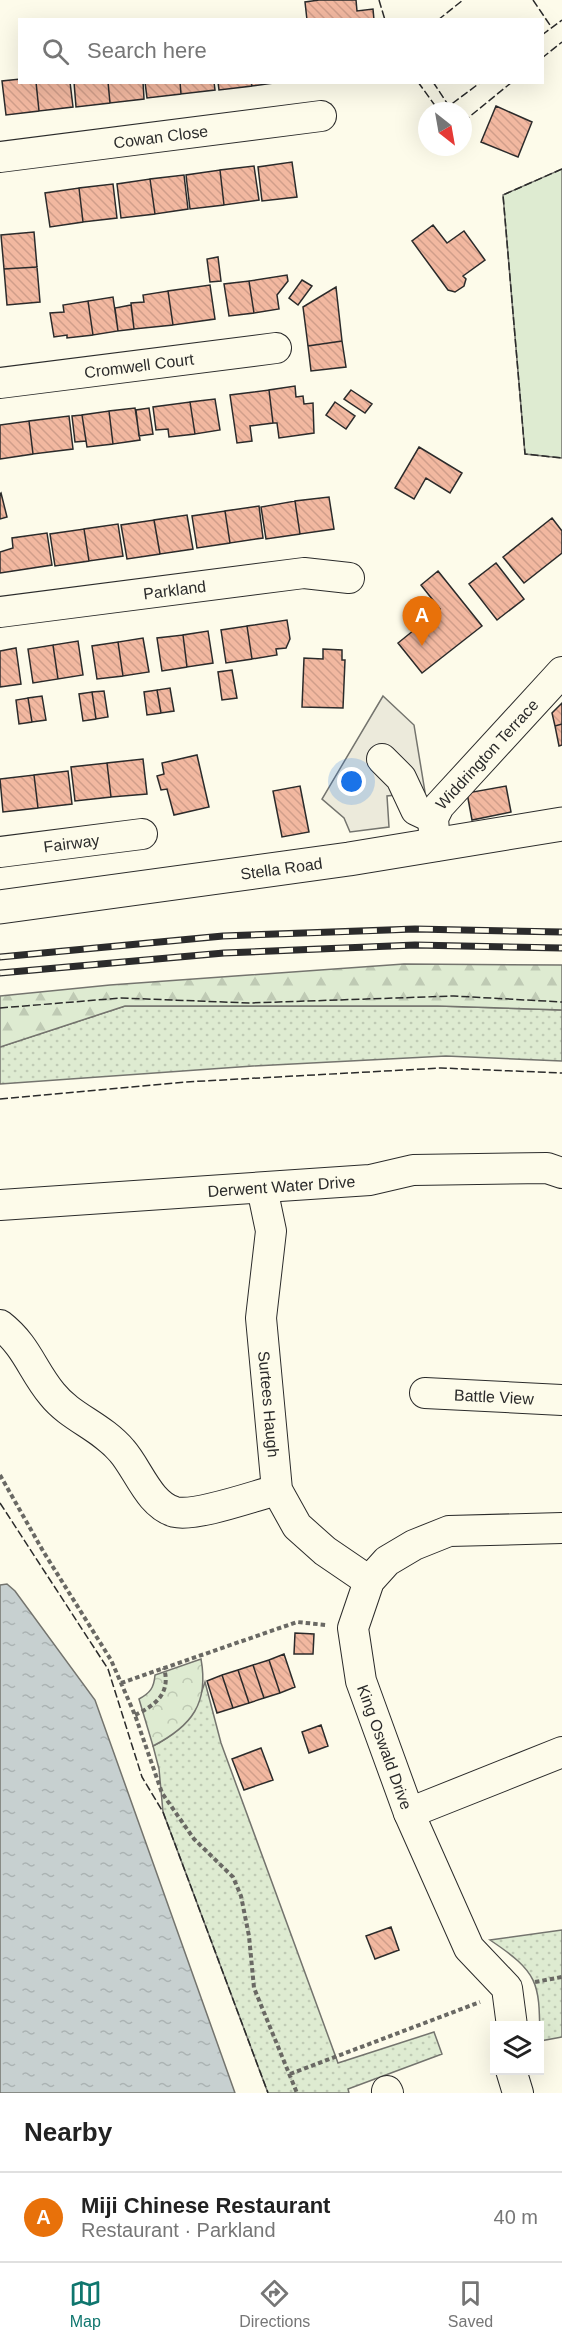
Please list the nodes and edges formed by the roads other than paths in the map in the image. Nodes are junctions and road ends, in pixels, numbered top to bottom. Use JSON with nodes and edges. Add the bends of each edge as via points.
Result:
{"nodes":[{"id":1,"x":321,"y":116,"type":"dead end"},
{"id":2,"x":0,"y":157,"type":"edge"},
{"id":3,"x":276,"y":348,"type":"dead end"},
{"id":4,"x":0,"y":383,"type":"edge"},
{"id":5,"x":349,"y":578,"type":"dead end"},
{"id":6,"x":0,"y":612,"type":"edge"},
{"id":7,"x":562,"y":672,"type":"edge"},
{"id":8,"x":382,"y":759,"type":"dead end"},
{"id":9,"x":562,"y":824,"type":"edge"},
{"id":10,"x":434,"y":832,"type":"junction"},
{"id":11,"x":142,"y":834,"type":"dead end"},
{"id":12,"x":0,"y":852,"type":"edge"},
{"id":13,"x":0,"y":907,"type":"edge"},
{"id":14,"x":562,"y":1173,"type":"edge"},
{"id":15,"x":262,"y":1188,"type":"junction"},
{"id":16,"x":0,"y":1205,"type":"edge"},
{"id":17,"x":0,"y":1325,"type":"edge"},
{"id":18,"x":425,"y":1393,"type":"dead end"},
{"id":19,"x":562,"y":1400,"type":"edge"},
{"id":20,"x":277,"y":1490,"type":"junction"},
{"id":21,"x":562,"y":1528,"type":"edge"},
{"id":22,"x":369,"y":1581,"type":"junction"},
{"id":23,"x":562,"y":1752,"type":"edge"},
{"id":24,"x":409,"y":1813,"type":"junction"},
{"id":25,"x":511,"y":2021,"type":"edge"},
{"id":26,"x":513,"y":2075,"type":"edge"},
{"id":27,"x":518,"y":2093,"type":"edge"}],
"edges":[{"from":1,"to":2,"type":"street","name":"Cowan Close"},
{"from":3,"to":4,"type":"street","name":"Cromwell Court"},
{"from":5,"to":6,"type":"street","name":"Parkland","via":[[304,573]]},
{"from":7,"to":10,"type":"street","name":"Widdrington Terrace","via":[[451,791]]},
{"from":8,"to":10,"type":"street","via":[[401,778],[416,810]]},
{"from":9,"to":10,"type":"main road","name":"Stella Road"},
{"from":10,"to":13,"type":"main road","name":"Stella Road"},
{"from":11,"to":12,"type":"street","name":"Fairway"},
{"from":14,"to":15,"type":"street","name":"Derwent Water Drive","via":[[547,1168],[412,1170],[370,1180]]},
{"from":15,"to":16,"type":"street","name":"Derwent Water Drive"},
{"from":15,"to":20,"type":"street","name":"Surtees Haugh","via":[[271,1232],[261,1318]]},
{"from":17,"to":20,"type":"street","via":[[31,1359],[51,1393],[70,1412],[98,1427],[123,1451],[157,1501],[175,1512],[196,1512]]},
{"from":18,"to":19,"type":"street","name":"Battle View"},
{"from":20,"to":22,"type":"street","name":"Surtees Haugh","via":[[297,1526]]},
{"from":21,"to":22,"type":"street","name":"King Oswald Drive","via":[[449,1531],[387,1561]]},
{"from":22,"to":24,"type":"street","name":"King Oswald Drive","via":[[353,1628],[361,1681]]},
{"from":23,"to":24,"type":"street"},
{"from":24,"to":25,"type":"street","name":"King Oswald Drive","via":[[469,1947],[507,1988]]},
{"from":26,"to":27,"type":"street"}]}
